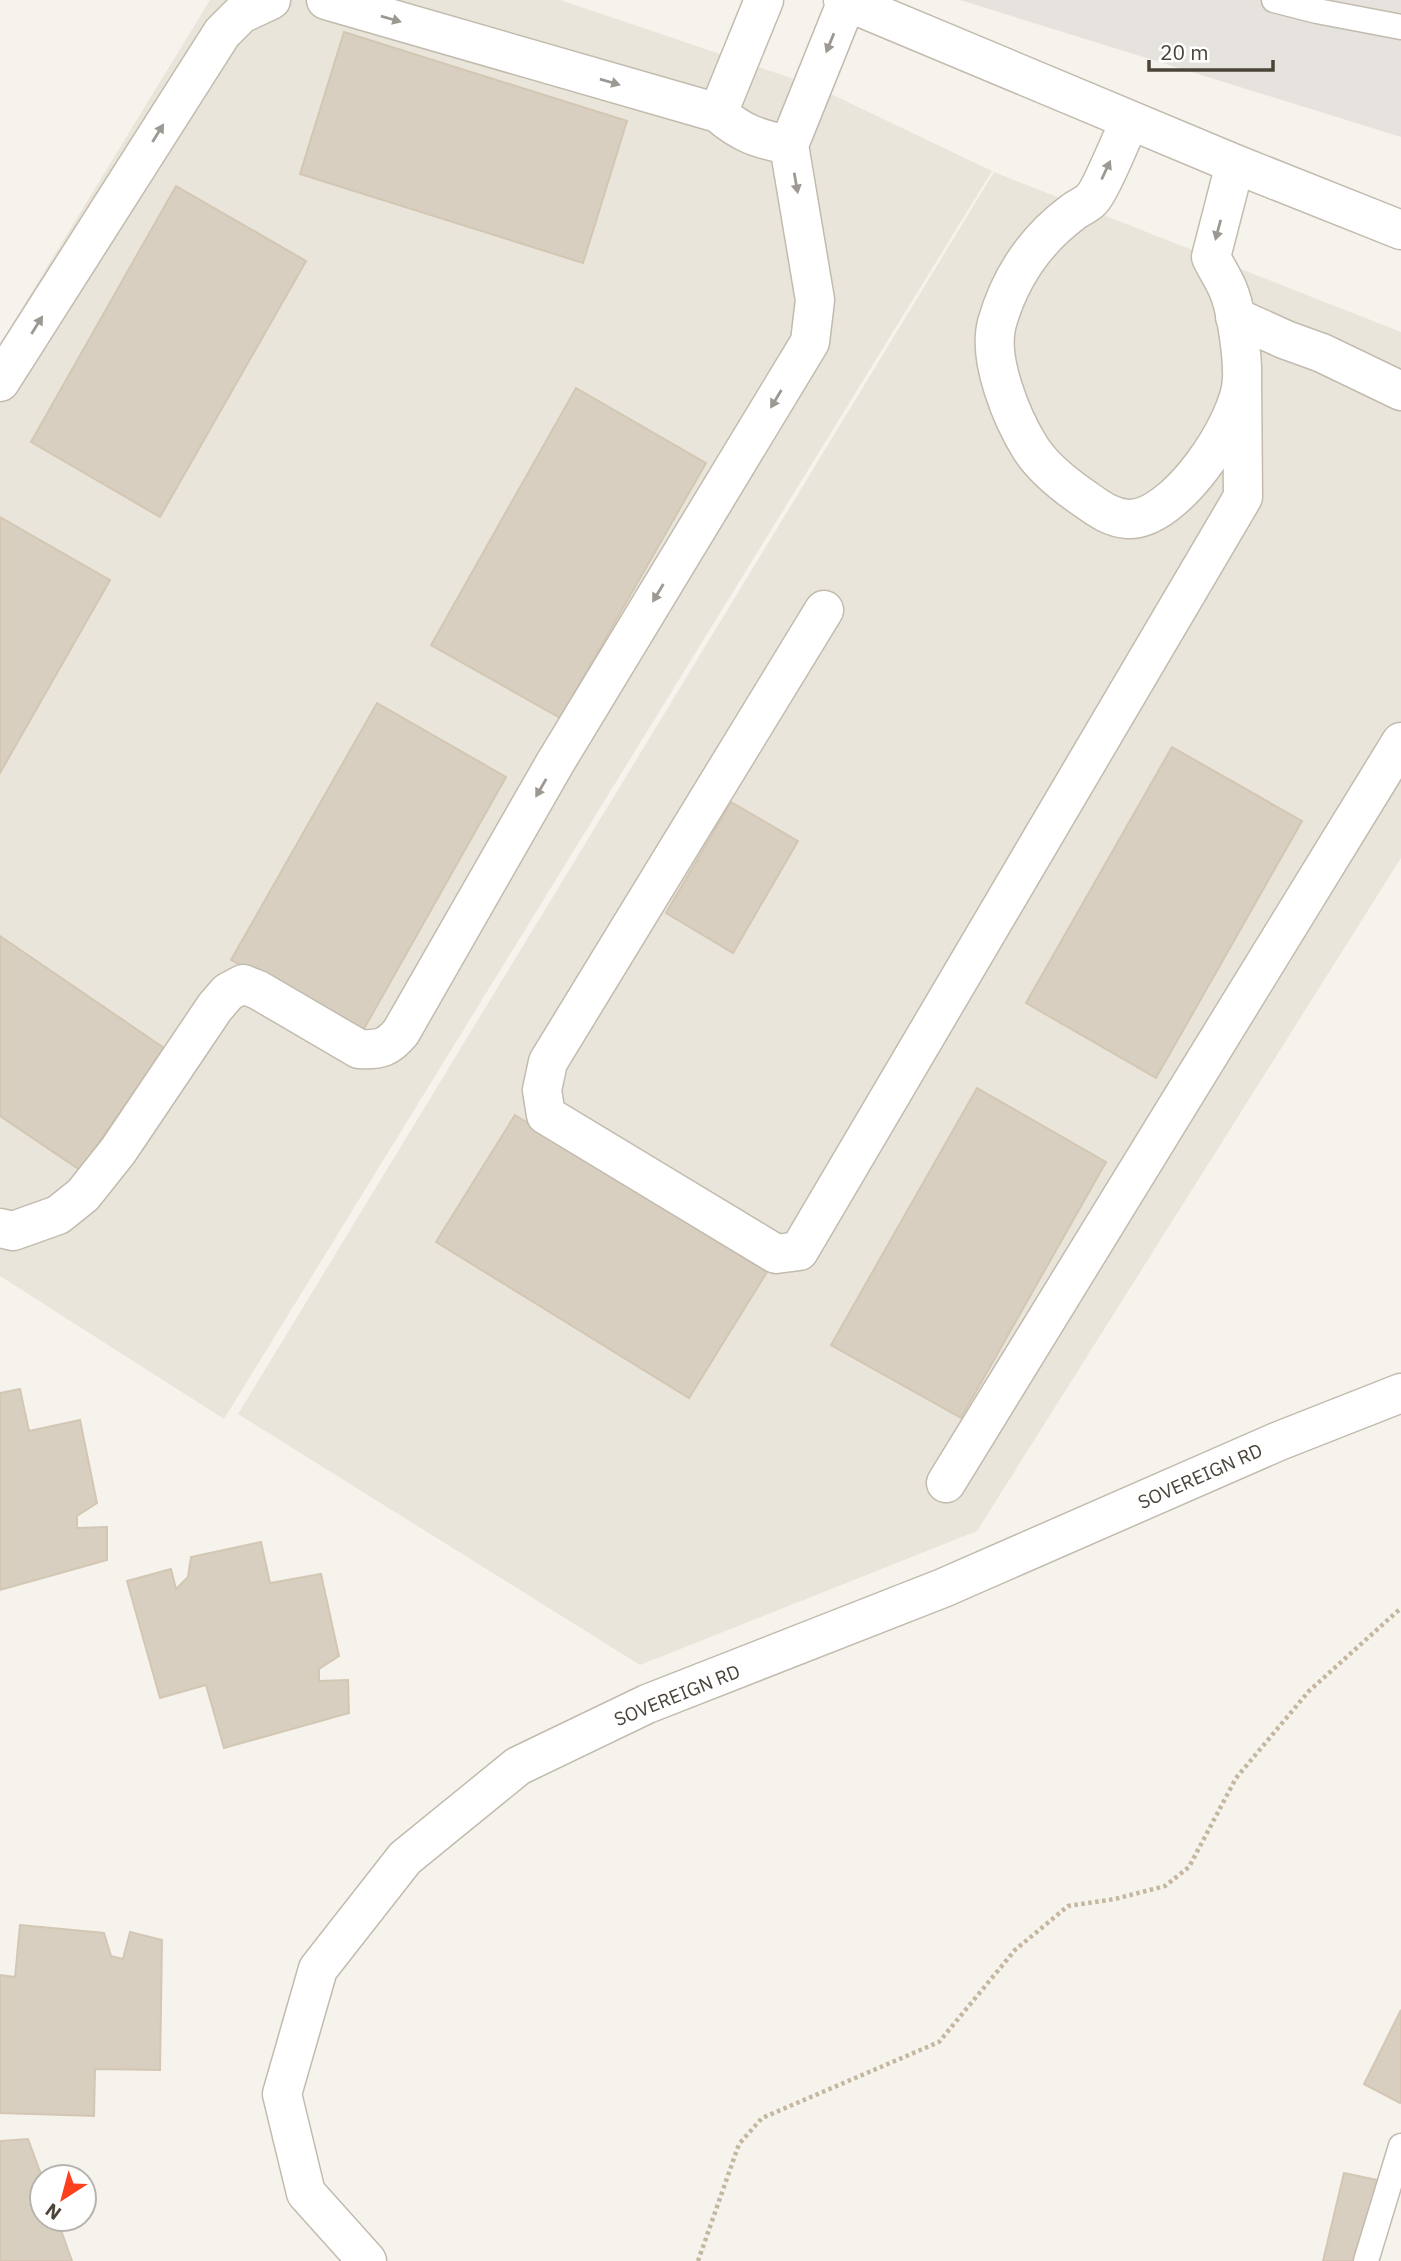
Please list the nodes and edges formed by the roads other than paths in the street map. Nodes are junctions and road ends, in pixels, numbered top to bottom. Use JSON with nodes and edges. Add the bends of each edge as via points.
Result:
{"nodes":[{"id":1,"x":271,"y":0,"type":"edge"},
{"id":2,"x":326,"y":0,"type":"edge"},
{"id":3,"x":764,"y":0,"type":"edge"},
{"id":4,"x":1274,"y":0,"type":"edge"},
{"id":5,"x":845,"y":1,"type":"edge"},
{"id":6,"x":1401,"y":27,"type":"edge"},
{"id":7,"x":718,"y":113,"type":"junction"},
{"id":8,"x":1130,"y":120,"type":"junction"},
{"id":9,"x":789,"y":145,"type":"junction"},
{"id":10,"x":1235,"y":164,"type":"junction"},
{"id":11,"x":1401,"y":230,"type":"edge"},
{"id":12,"x":1235,"y":317,"type":"junction"},
{"id":13,"x":1242,"y":381,"type":"junction"},
{"id":14,"x":0,"y":382,"type":"edge"},
{"id":15,"x":1401,"y":391,"type":"edge"},
{"id":16,"x":824,"y":610,"type":"dead end"},
{"id":17,"x":1401,"y":741,"type":"edge"},
{"id":18,"x":0,"y":1228,"type":"edge"},
{"id":19,"x":1401,"y":1393,"type":"edge"},
{"id":20,"x":946,"y":1483,"type":"dead end"},
{"id":21,"x":1401,"y":2146,"type":"edge"},
{"id":22,"x":367,"y":2261,"type":"edge"},
{"id":23,"x":1366,"y":2261,"type":"edge"}],
"edges":[{"from":14,"to":1,"type":"street","one_way":true,"via":[[222,33],[241,14]]},
{"from":2,"to":7,"type":"street","one_way":true},
{"from":3,"to":7,"type":"street"},
{"from":4,"to":6,"type":"lane"},
{"from":5,"to":8,"type":"street"},
{"from":5,"to":9,"type":"street","one_way":true},
{"from":7,"to":9,"type":"street","via":[[748,134]]},
{"from":8,"to":10,"type":"street"},
{"from":13,"to":8,"type":"street","one_way":true,"via":[[1233,414],[1189,483],[1158,510],[1129,519],[1106,514],[1064,484],[1032,451],[1006,400],[996,354],[996,327],[1017,271],[1032,248],[1092,199]]},
{"from":9,"to":18,"type":"street","one_way":true,"via":[[815,300],[810,342],[555,763],[401,1031],[392,1043],[377,1050],[359,1049],[243,984],[215,1007],[83,1195],[58,1214],[13,1231]]},
{"from":10,"to":11,"type":"street"},
{"from":10,"to":12,"type":"street","one_way":true,"via":[[1211,257],[1230,295]]},
{"from":12,"to":13,"type":"street"},
{"from":12,"to":15,"type":"street"},
{"from":13,"to":16,"type":"street","via":[[1243,498],[799,1251],[776,1254],[547,1115],[542,1090],[548,1062]]},
{"from":17,"to":20,"type":"street"},
{"from":19,"to":22,"type":"street","name":"SOVEREIGN RD","via":[[1279,1441],[943,1588],[647,1704],[518,1766],[405,1858],[318,1969],[282,2094],[306,2193]]},
{"from":21,"to":23,"type":"lane"}]}
